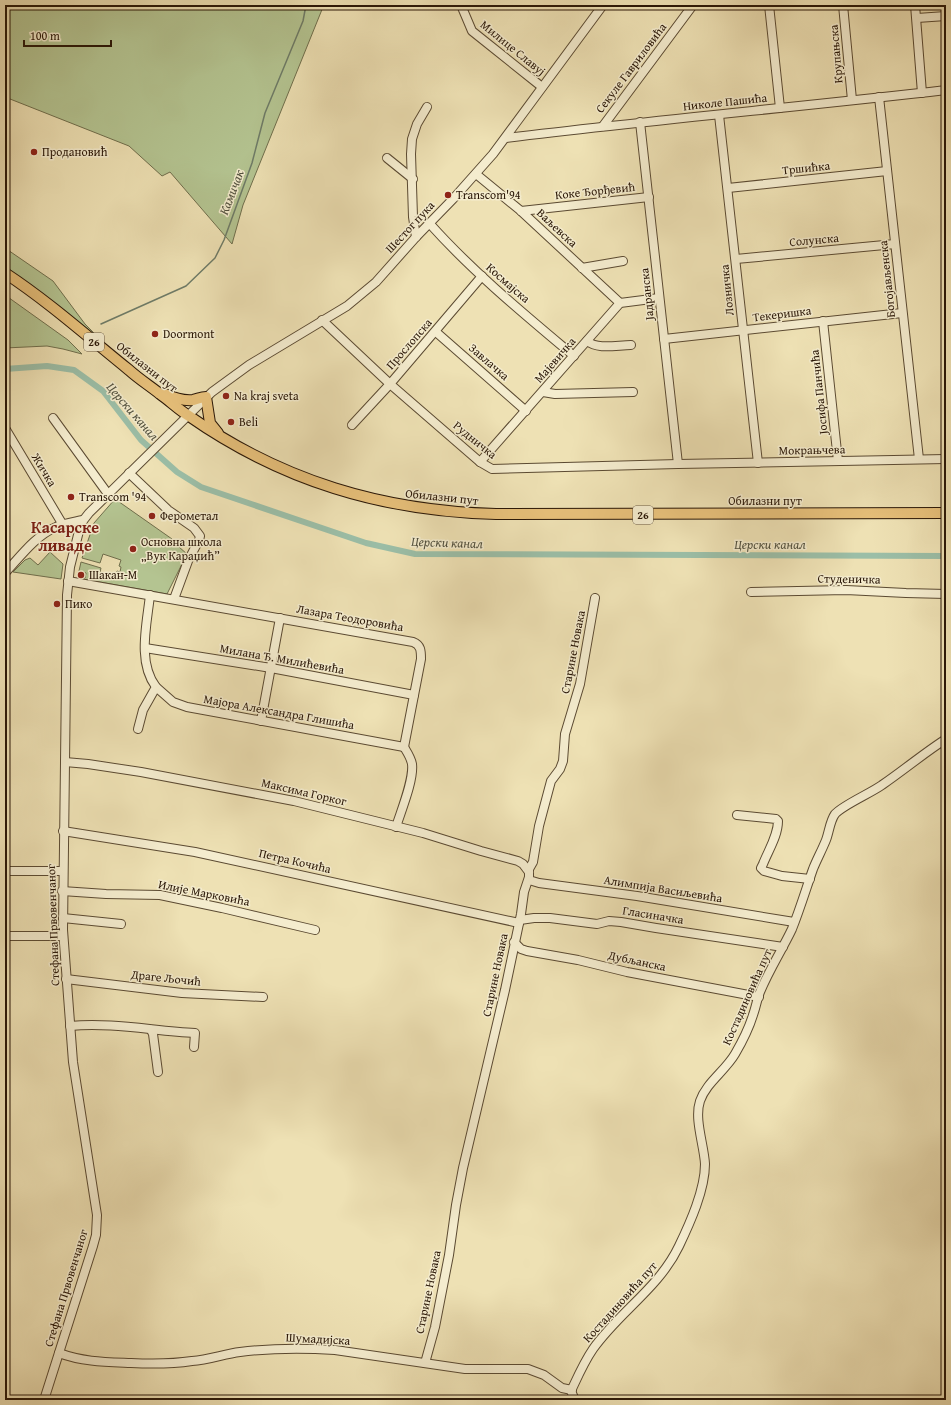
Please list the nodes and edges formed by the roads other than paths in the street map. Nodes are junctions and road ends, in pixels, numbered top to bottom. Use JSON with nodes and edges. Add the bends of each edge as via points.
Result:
{"nodes":[{"id":1,"x":461,"y":5,"type":"edge"},
{"id":2,"x":604,"y":5,"type":"edge"},
{"id":3,"x":693,"y":5,"type":"edge"},
{"id":4,"x":769,"y":5,"type":"edge"},
{"id":5,"x":843,"y":5,"type":"edge"},
{"id":6,"x":915,"y":5,"type":"edge"},
{"id":7,"x":946,"y":16,"type":"edge"},
{"id":8,"x":916,"y":18,"type":"junction"},
{"id":9,"x":542,"y":87,"type":"junction"},
{"id":10,"x":946,"y":90,"type":"edge"},
{"id":11,"x":922,"y":93,"type":"junction"},
{"id":12,"x":879,"y":97,"type":"junction"},
{"id":13,"x":852,"y":100,"type":"junction"},
{"id":14,"x":427,"y":107,"type":"dead end"},
{"id":15,"x":780,"y":108,"type":"junction"},
{"id":16,"x":719,"y":115,"type":"junction"},
{"id":17,"x":640,"y":122,"type":"junction"},
{"id":18,"x":603,"y":126,"type":"junction"},
{"id":19,"x":506,"y":138,"type":"junction"},
{"id":20,"x":387,"y":158,"type":"dead end"},
{"id":21,"x":887,"y":172,"type":"junction"},
{"id":22,"x":476,"y":174,"type":"junction"},
{"id":23,"x":413,"y":178,"type":"junction"},
{"id":24,"x":728,"y":188,"type":"junction"},
{"id":25,"x":648,"y":197,"type":"junction"},
{"id":26,"x":521,"y":211,"type":"junction"},
{"id":27,"x":430,"y":224,"type":"junction"},
{"id":28,"x":416,"y":237,"type":"junction"},
{"id":29,"x":895,"y":244,"type":"junction"},
{"id":30,"x":736,"y":259,"type":"junction"},
{"id":31,"x":623,"y":261,"type":"dead end"},
{"id":32,"x":582,"y":268,"type":"junction"},
{"id":33,"x":5,"y":273,"type":"edge"},
{"id":34,"x":482,"y":276,"type":"junction"},
{"id":35,"x":659,"y":298,"type":"junction"},
{"id":36,"x":620,"y":303,"type":"junction"},
{"id":37,"x":902,"y":313,"type":"junction"},
{"id":38,"x":322,"y":320,"type":"junction"},
{"id":39,"x":823,"y":321,"type":"junction"},
{"id":40,"x":743,"y":330,"type":"junction"},
{"id":41,"x":436,"y":332,"type":"junction"},
{"id":42,"x":664,"y":339,"type":"junction"},
{"id":43,"x":587,"y":341,"type":"junction"},
{"id":44,"x":630,"y":345,"type":"dead end"},
{"id":45,"x":574,"y":356,"type":"junction"},
{"id":46,"x":390,"y":384,"type":"junction"},
{"id":47,"x":543,"y":392,"type":"junction"},
{"id":48,"x":633,"y":392,"type":"dead end"},
{"id":49,"x":159,"y":393,"type":"junction"},
{"id":50,"x":206,"y":397,"type":"junction"},
{"id":51,"x":526,"y":411,"type":"junction"},
{"id":52,"x":188,"y":416,"type":"junction"},
{"id":53,"x":53,"y":418,"type":"dead end"},
{"id":54,"x":352,"y":425,"type":"dead end"},
{"id":55,"x":5,"y":428,"type":"edge"},
{"id":56,"x":164,"y":438,"type":"joint"},
{"id":57,"x":223,"y":439,"type":"junction"},
{"id":58,"x":919,"y":459,"type":"junction"},
{"id":59,"x":946,"y":459,"type":"edge"},
{"id":60,"x":838,"y":461,"type":"junction"},
{"id":61,"x":480,"y":462,"type":"junction"},
{"id":62,"x":758,"y":463,"type":"junction"},
{"id":63,"x":678,"y":464,"type":"junction"},
{"id":64,"x":129,"y":473,"type":"junction"},
{"id":65,"x":108,"y":494,"type":"junction"},
{"id":66,"x":946,"y":513,"type":"edge"},
{"id":67,"x":83,"y":520,"type":"junction"},
{"id":68,"x":63,"y":525,"type":"junction"},
{"id":69,"x":5,"y":573,"type":"edge"},
{"id":70,"x":68,"y":581,"type":"junction"},
{"id":71,"x":751,"y":592,"type":"dead end"},
{"id":72,"x":946,"y":594,"type":"edge"},
{"id":73,"x":150,"y":595,"type":"junction"},
{"id":74,"x":595,"y":598,"type":"dead end"},
{"id":75,"x":174,"y":599,"type":"junction"},
{"id":76,"x":280,"y":618,"type":"junction"},
{"id":77,"x":145,"y":648,"type":"junction"},
{"id":78,"x":271,"y":668,"type":"junction"},
{"id":79,"x":156,"y":687,"type":"junction"},
{"id":80,"x":414,"y":695,"type":"junction"},
{"id":81,"x":261,"y":721,"type":"junction"},
{"id":82,"x":138,"y":729,"type":"dead end"},
{"id":83,"x":946,"y":739,"type":"edge"},
{"id":84,"x":404,"y":747,"type":"junction"},
{"id":85,"x":65,"y":762,"type":"junction"},
{"id":86,"x":737,"y":815,"type":"dead end"},
{"id":87,"x":396,"y":826,"type":"junction"},
{"id":88,"x":63,"y":831,"type":"junction"},
{"id":89,"x":5,"y":871,"type":"edge"},
{"id":90,"x":63,"y":871,"type":"junction"},
{"id":91,"x":529,"y":876,"type":"junction"},
{"id":92,"x":810,"y":879,"type":"junction"},
{"id":93,"x":62,"y":891,"type":"junction"},
{"id":94,"x":63,"y":918,"type":"junction"},
{"id":95,"x":519,"y":922,"type":"junction"},
{"id":96,"x":794,"y":922,"type":"junction"},
{"id":97,"x":121,"y":924,"type":"dead end"},
{"id":98,"x":315,"y":930,"type":"dead end"},
{"id":99,"x":5,"y":936,"type":"edge"},
{"id":100,"x":63,"y":936,"type":"junction"},
{"id":101,"x":514,"y":942,"type":"junction"},
{"id":102,"x":782,"y":947,"type":"junction"},
{"id":103,"x":66,"y":979,"type":"junction"},
{"id":104,"x":263,"y":997,"type":"dead end"},
{"id":105,"x":759,"y":997,"type":"junction"},
{"id":106,"x":70,"y":1026,"type":"junction"},
{"id":107,"x":151,"y":1030,"type":"junction"},
{"id":108,"x":194,"y":1047,"type":"dead end"},
{"id":109,"x":158,"y":1072,"type":"dead end"},
{"id":110,"x":59,"y":1353,"type":"junction"},
{"id":111,"x":425,"y":1363,"type":"junction"},
{"id":112,"x":572,"y":1390,"type":"junction"},
{"id":113,"x":44,"y":1400,"type":"edge"},
{"id":114,"x":575,"y":1400,"type":"edge"}],
"edges":[{"from":1,"to":9,"type":"street","name":"Милице Славуј","via":[[472,31]]},
{"from":2,"to":9,"type":"street","name":"Шестог пука"},
{"from":3,"to":18,"type":"street","name":"Секуле Гавриловића"},
{"from":4,"to":15,"type":"street"},
{"from":5,"to":13,"type":"street","name":"Крупањска"},
{"from":6,"to":8,"type":"street"},
{"from":7,"to":8,"type":"street"},
{"from":8,"to":11,"type":"street"},
{"from":9,"to":19,"type":"street","name":"Шестог пука"},
{"from":10,"to":11,"type":"street","name":"Николе Пашића"},
{"from":11,"to":12,"type":"street","name":"Николе Пашића"},
{"from":12,"to":13,"type":"street","name":"Николе Пашића"},
{"from":12,"to":21,"type":"street","name":"Богојављенска"},
{"from":13,"to":15,"type":"street","name":"Николе Пашића"},
{"from":14,"to":23,"type":"street","via":[[412,139],[410,165]]},
{"from":15,"to":16,"type":"street","name":"Николе Пашића"},
{"from":16,"to":17,"type":"street","name":"Николе Пашића"},
{"from":16,"to":24,"type":"street","name":"Лозничка"},
{"from":17,"to":18,"type":"street","name":"Николе Пашића"},
{"from":17,"to":25,"type":"street","name":"Јадранска"},
{"from":18,"to":19,"type":"street","name":"Николе Пашића"},
{"from":19,"to":22,"type":"street","name":"Шестог пука"},
{"from":20,"to":23,"type":"street"},
{"from":21,"to":24,"type":"street","name":"Тршићка"},
{"from":21,"to":29,"type":"street","name":"Богојављенска"},
{"from":22,"to":26,"type":"street","name":"Ваљевска"},
{"from":22,"to":27,"type":"street","name":"Шестог пука"},
{"from":23,"to":28,"type":"street"},
{"from":24,"to":30,"type":"street","name":"Лозничка"},
{"from":25,"to":26,"type":"street","name":"Коке Ђорђевић"},
{"from":25,"to":35,"type":"street","name":"Јадранска"},
{"from":26,"to":32,"type":"street","name":"Ваљевска"},
{"from":27,"to":28,"type":"street","name":"Шестог пука"},
{"from":27,"to":34,"type":"street","name":"Космајска","via":[[451,248]]},
{"from":28,"to":38,"type":"street","name":"Шестог пука","via":[[363,294]]},
{"from":29,"to":30,"type":"street","name":"Солунска"},
{"from":29,"to":37,"type":"street","name":"Богојављенска"},
{"from":30,"to":40,"type":"street","name":"Лозничка"},
{"from":31,"to":32,"type":"street"},
{"from":32,"to":36,"type":"street","name":"Ваљевска"},
{"from":33,"to":49,"type":"main road","name":"Обилазни пут","number":"26"},
{"from":34,"to":41,"type":"street","name":"Прослопска"},
{"from":34,"to":45,"type":"street","name":"Космајска"},
{"from":35,"to":36,"type":"street"},
{"from":35,"to":42,"type":"street","name":"Јадранска"},
{"from":36,"to":43,"type":"street","name":"Мајевичка"},
{"from":37,"to":39,"type":"street","name":"Текеришка"},
{"from":37,"to":58,"type":"street","name":"Богојављенска"},
{"from":38,"to":46,"type":"street","name":"Рудничка"},
{"from":38,"to":50,"type":"street","name":"Шестог пука","via":[[237,372]]},
{"from":39,"to":40,"type":"street","name":"Текеришка"},
{"from":39,"to":60,"type":"street","name":"Јосифа Панчића"},
{"from":40,"to":42,"type":"street","name":"Текеришка"},
{"from":40,"to":62,"type":"street","name":"Лозничка"},
{"from":41,"to":46,"type":"street","name":"Прослопска"},
{"from":41,"to":51,"type":"street","name":"Завлачка"},
{"from":42,"to":63,"type":"street","name":"Јадранска"},
{"from":43,"to":44,"type":"street","via":[[594,346]]},
{"from":43,"to":45,"type":"street","name":"Мајевичка"},
{"from":45,"to":47,"type":"street","name":"Мајевичка"},
{"from":46,"to":54,"type":"street","name":"Прослопска"},
{"from":46,"to":61,"type":"street","name":"Рудничка"},
{"from":47,"to":48,"type":"street"},
{"from":47,"to":51,"type":"street","name":"Мајевичка"},
{"from":49,"to":50,"type":"main road","via":[[184,400]]},
{"from":49,"to":52,"type":"main road","name":"Обилазни пут","number":"26"},
{"from":50,"to":52,"type":"street","name":"Шестог пука"},
{"from":50,"to":57,"type":"main road","via":[[210,423]]},
{"from":51,"to":61,"type":"street","name":"Мајевичка"},
{"from":52,"to":56,"type":"street","name":"Шестог пука"},
{"from":52,"to":57,"type":"main road","name":"Обилазни пут","number":"26"},
{"from":53,"to":65,"type":"street"},
{"from":55,"to":68,"type":"street","name":"Жичка"},
{"from":56,"to":64,"type":"street","name":"Стефана Првовенчаног"},
{"from":57,"to":66,"type":"main road","name":"Обилазни пут","number":"26","via":[[266,462],[326,486],[377,501],[437,511],[544,515]]},
{"from":58,"to":59,"type":"street","name":"Мокрањчева"},
{"from":58,"to":60,"type":"street","name":"Мокрањчева"},
{"from":60,"to":62,"type":"street","name":"Мокрањчева"},
{"from":61,"to":63,"type":"street","name":"Рудничка","via":[[492,469]]},
{"from":62,"to":63,"type":"street","name":"Мокрањчева"},
{"from":64,"to":65,"type":"street","name":"Стефана Првовенчаног"},
{"from":64,"to":75,"type":"street","via":[[162,504],[199,533],[199,540]]},
{"from":65,"to":67,"type":"street","name":"Стефана Првовенчаног"},
{"from":67,"to":68,"type":"street"},
{"from":67,"to":70,"type":"street","name":"Стефана Првовенчаног"},
{"from":68,"to":69,"type":"street","via":[[38,539]]},
{"from":70,"to":73,"type":"street","name":"Лазара Теодоровића"},
{"from":70,"to":85,"type":"street","name":"Стефана Првовенчаног"},
{"from":71,"to":72,"type":"street","name":"Студеничка","via":[[846,590]]},
{"from":73,"to":75,"type":"street","name":"Лазара Теодоровића"},
{"from":73,"to":77,"type":"street"},
{"from":74,"to":91,"type":"street","name":"Старине Новака","via":[[580,684],[565,734],[563,760],[551,781]]},
{"from":75,"to":76,"type":"street","name":"Лазара Теодоровића"},
{"from":76,"to":78,"type":"street"},
{"from":76,"to":80,"type":"street","name":"Лазара Теодоровића","via":[[417,643],[421,660]]},
{"from":77,"to":78,"type":"street","name":"Милана Ђ. Милићевића"},
{"from":77,"to":79,"type":"street","via":[[149,674]]},
{"from":78,"to":80,"type":"street","name":"Милана Ђ. Милићевића"},
{"from":78,"to":81,"type":"street"},
{"from":79,"to":81,"type":"street","name":"Мајора Александра Глишића","via":[[168,699],[178,704]]},
{"from":79,"to":82,"type":"street","via":[[143,710]]},
{"from":80,"to":84,"type":"street","name":"Лазара Теодоровића"},
{"from":81,"to":84,"type":"street","name":"Мајора Александра Глишића"},
{"from":83,"to":92,"type":"street","name":"Костадиновића пут","via":[[835,815]]},
{"from":84,"to":87,"type":"street","via":[[410,758],[412,770]]},
{"from":85,"to":87,"type":"street","name":"Максима Горког","via":[[187,780],[294,801]]},
{"from":85,"to":88,"type":"street","name":"Стефана Првовенчаног"},
{"from":86,"to":92,"type":"street","via":[[776,819],[778,822],[775,836],[762,864],[761,868],[764,871]]},
{"from":87,"to":91,"type":"street","name":"Максима Горког","via":[[518,861],[525,866]]},
{"from":88,"to":90,"type":"street","name":"Стефана Првовенчаног"},
{"from":88,"to":95,"type":"street","name":"Петра Кочића","via":[[202,853]]},
{"from":89,"to":90,"type":"street"},
{"from":90,"to":93,"type":"street","name":"Стефана Првовенчаног"},
{"from":91,"to":95,"type":"street","name":"Старине Новака"},
{"from":91,"to":96,"type":"street","name":"Алимпија Васиљевића","via":[[539,883]]},
{"from":92,"to":96,"type":"street","name":"Костадиновића пут"},
{"from":93,"to":94,"type":"street","name":"Стефана Првовенчаног"},
{"from":93,"to":98,"type":"street","name":"Илије Марковића","via":[[160,895]]},
{"from":94,"to":97,"type":"street"},
{"from":94,"to":100,"type":"street","name":"Стефана Првовенчаног"},
{"from":95,"to":101,"type":"street","name":"Старине Новака"},
{"from":95,"to":102,"type":"street","name":"Гласиначка","via":[[534,918],[550,918],[597,924],[609,920]]},
{"from":96,"to":102,"type":"street","name":"Костадиновића пут"},
{"from":99,"to":100,"type":"street"},
{"from":100,"to":103,"type":"street","name":"Стефана Првовенчаног"},
{"from":101,"to":105,"type":"street","name":"Дубљанска","via":[[527,951]]},
{"from":101,"to":111,"type":"street","name":"Старине Новака","via":[[463,1168],[449,1255]]},
{"from":102,"to":105,"type":"street","name":"Костадиновића пут"},
{"from":103,"to":104,"type":"street","name":"Драге Љочић","via":[[189,994]]},
{"from":103,"to":106,"type":"street","name":"Стефана Првовенчаног"},
{"from":105,"to":112,"type":"street","name":"Костадиновића пут","via":[[735,1054],[702,1095],[699,1103],[698,1119],[705,1165],[703,1180],[693,1213],[678,1247],[666,1270],[656,1282],[593,1348]]},
{"from":106,"to":107,"type":"street"},
{"from":106,"to":110,"type":"street","name":"Стефана Првовенчаног","via":[[97,1223]]},
{"from":107,"to":108,"type":"street","via":[[195,1033]]},
{"from":107,"to":109,"type":"street"},
{"from":110,"to":111,"type":"street","name":"Шумадијска","via":[[103,1362],[168,1363],[239,1352],[314,1349]]},
{"from":110,"to":113,"type":"street","name":"Стефана Првовенчаног"},
{"from":111,"to":112,"type":"street","name":"Шумадијска","via":[[465,1369],[528,1369],[544,1375],[562,1388]]},
{"from":112,"to":114,"type":"street"}]}
